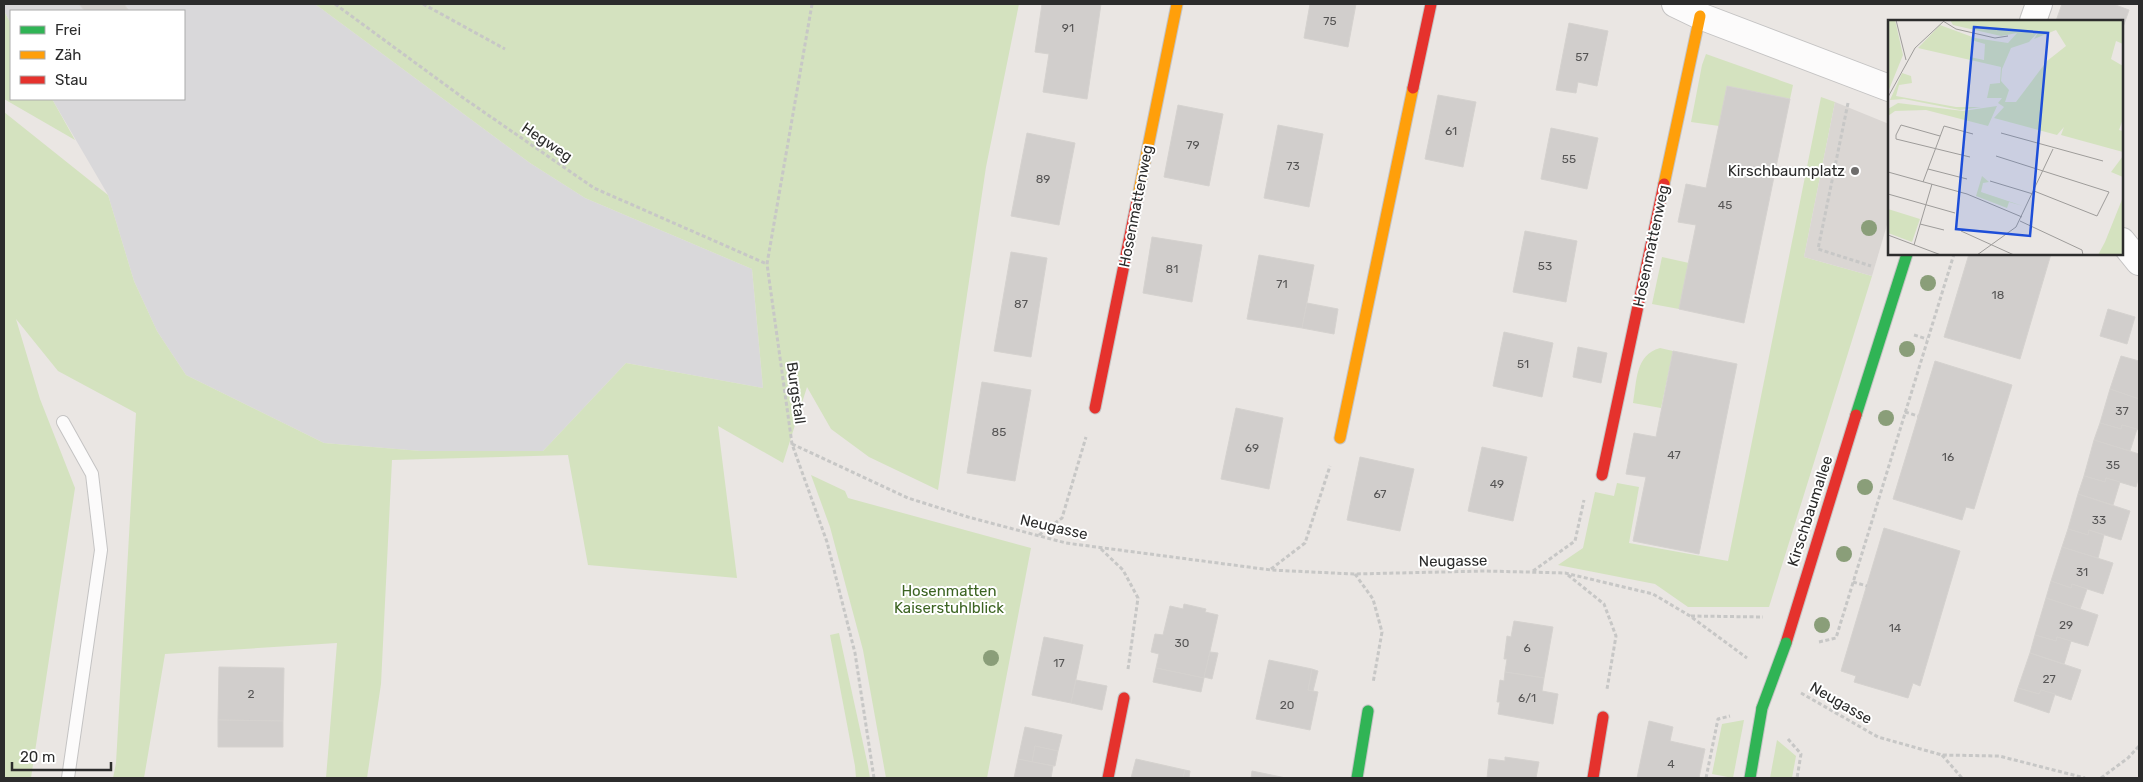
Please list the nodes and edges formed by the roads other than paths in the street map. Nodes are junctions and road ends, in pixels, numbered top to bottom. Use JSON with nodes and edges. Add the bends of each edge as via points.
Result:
{"nodes":[{"id":1,"x":1177,"y":4,"type":"edge"},
{"id":2,"x":1431,"y":4,"type":"edge"},
{"id":3,"x":1675,"y":4,"type":"edge"},
{"id":4,"x":2039,"y":4,"type":"edge"},
{"id":5,"x":1700,"y":16,"type":"junction"},
{"id":6,"x":2033,"y":20,"type":"edge"},
{"id":7,"x":1888,"y":88,"type":"edge"},
{"id":8,"x":2123,"y":242,"type":"edge"},
{"id":9,"x":1907,"y":255,"type":"edge"},
{"id":10,"x":2139,"y":262,"type":"edge"},
{"id":11,"x":1095,"y":408,"type":"road end"},
{"id":12,"x":63,"y":422,"type":"dead end"},
{"id":13,"x":1340,"y":438,"type":"road end"},
{"id":14,"x":1602,"y":475,"type":"road end"},
{"id":15,"x":1124,"y":698,"type":"road end"},
{"id":16,"x":1368,"y":711,"type":"road end"},
{"id":17,"x":1603,"y":717,"type":"road end"},
{"id":18,"x":68,"y":778,"type":"edge"},
{"id":19,"x":1108,"y":778,"type":"edge"},
{"id":20,"x":1357,"y":778,"type":"edge"},
{"id":21,"x":1593,"y":778,"type":"edge"},
{"id":22,"x":1750,"y":778,"type":"edge"}],
"edges":[{"from":1,"to":11,"type":"street","name":"Hosenmattenweg"},
{"from":2,"to":13,"type":"street"},
{"from":3,"to":5,"type":"street"},
{"from":4,"to":6,"type":"street"},
{"from":5,"to":7,"type":"street"},
{"from":5,"to":14,"type":"street","name":"Hosenmattenweg"},
{"from":8,"to":10,"type":"street"},
{"from":9,"to":22,"type":"street","name":"Kirschbaumallee","bridge":true,"via":[[1786,643],[1762,708]]},
{"from":12,"to":18,"type":"lane","via":[[92,474],[101,550]]},
{"from":15,"to":19,"type":"street"},
{"from":16,"to":20,"type":"street"},
{"from":17,"to":21,"type":"street"}]}
